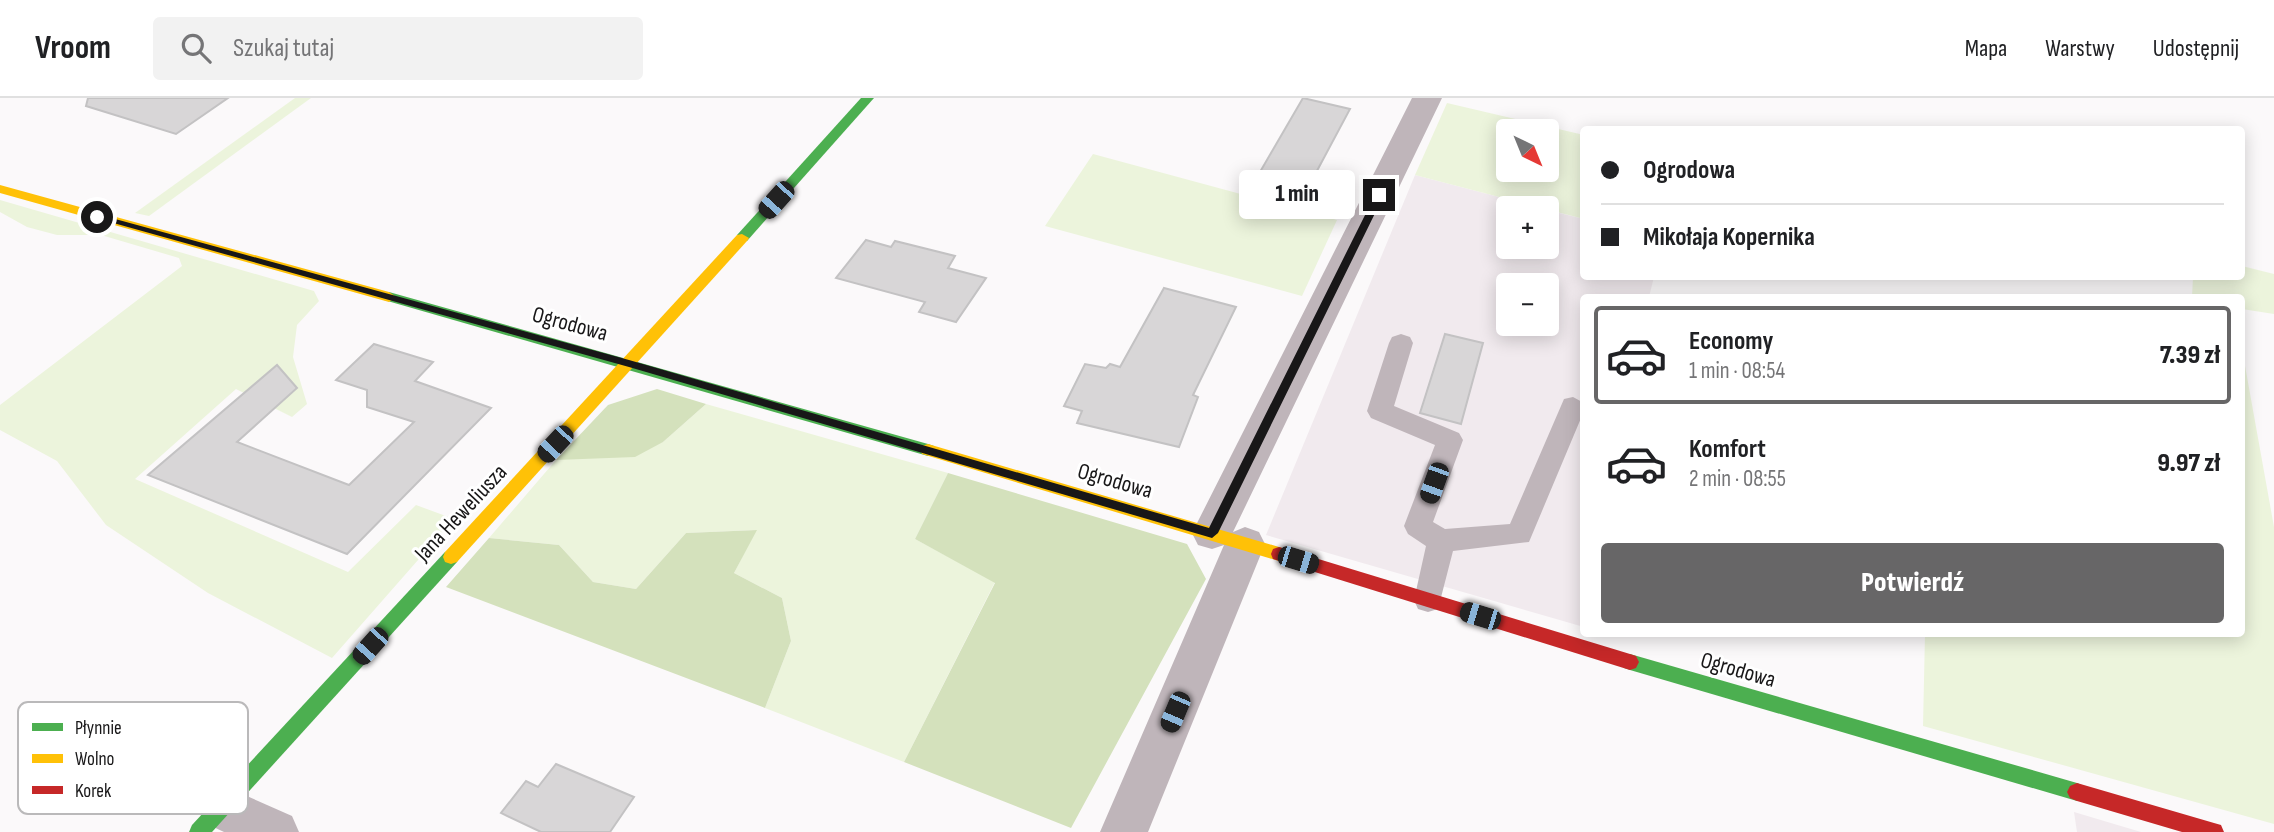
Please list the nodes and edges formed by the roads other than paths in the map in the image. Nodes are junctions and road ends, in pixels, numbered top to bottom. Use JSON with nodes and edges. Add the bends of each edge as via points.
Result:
{"nodes":[{"id":1,"x":868,"y":98,"type":"edge"},
{"id":2,"x":1427,"y":98,"type":"edge"},
{"id":3,"x":0,"y":189,"type":"edge"},
{"id":4,"x":1401,"y":343,"type":"dead end"},
{"id":5,"x":629,"y":363,"type":"junction"},
{"id":6,"x":1573,"y":406,"type":"dead end"},
{"id":7,"x":1229,"y":539,"type":"junction"},
{"id":8,"x":1441,"y":541,"type":"junction"},
{"id":9,"x":1428,"y":600,"type":"junction"},
{"id":10,"x":248,"y":778,"type":"edge"},
{"id":11,"x":210,"y":819,"type":"edge"},
{"id":12,"x":275,"y":832,"type":"edge"},
{"id":13,"x":1124,"y":832,"type":"edge"},
{"id":14,"x":2214,"y":832,"type":"edge"}],
"edges":[{"from":1,"to":5,"type":"street","name":"Jana Heweliusza"},
{"from":2,"to":7,"type":"street"},
{"from":3,"to":5,"type":"street","name":"Ogrodowa"},
{"from":4,"to":8,"type":"lane","via":[[1380,411],[1450,440],[1418,526]]},
{"from":5,"to":7,"type":"street","name":"Ogrodowa"},
{"from":5,"to":10,"type":"street","name":"Jana Heweliusza"},
{"from":6,"to":8,"type":"lane","via":[[1519,534]]},
{"from":7,"to":9,"type":"street","name":"Ogrodowa"},
{"from":7,"to":13,"type":"street"},
{"from":8,"to":9,"type":"lane"},
{"from":9,"to":14,"type":"street","name":"Ogrodowa"},
{"from":11,"to":12,"type":"street"}]}
